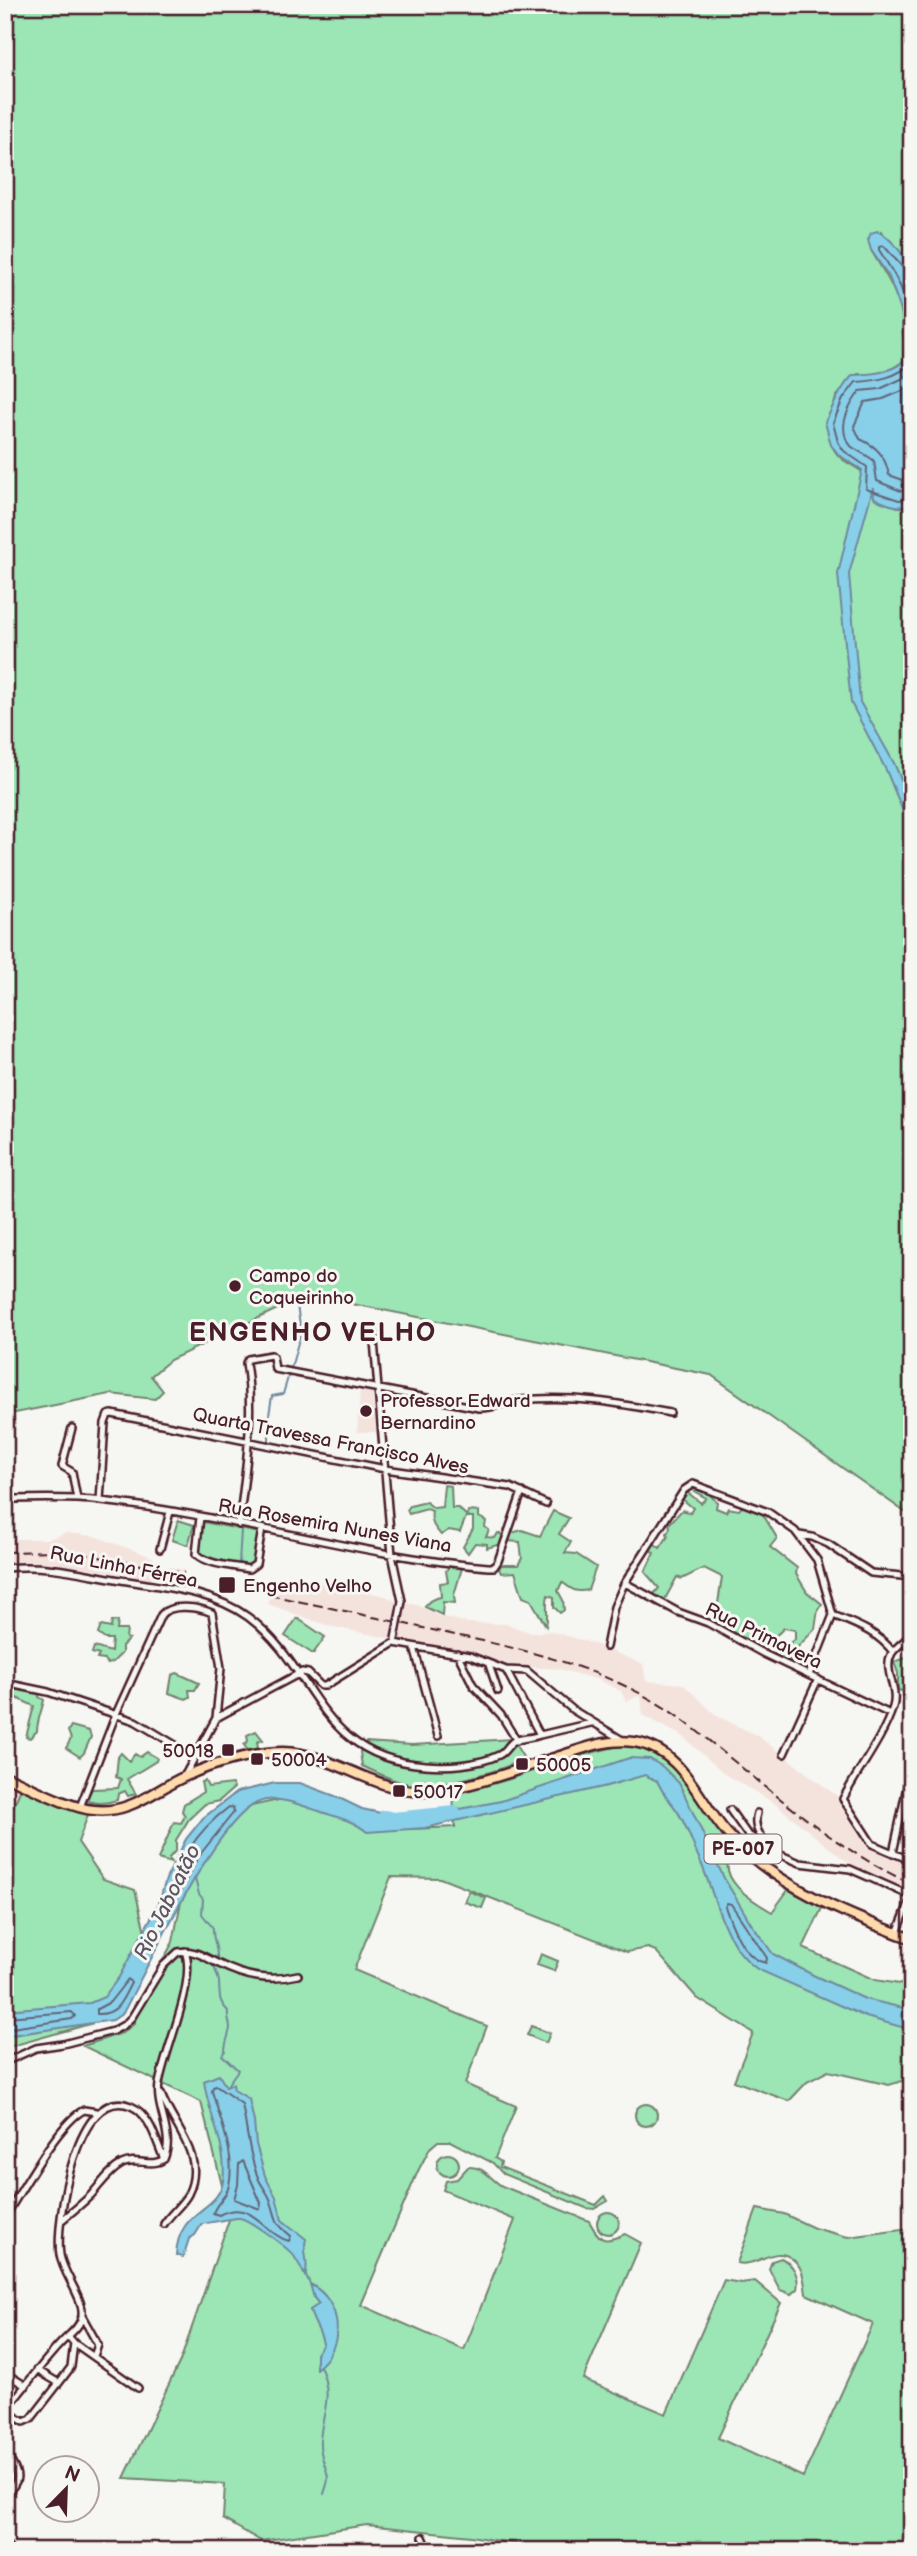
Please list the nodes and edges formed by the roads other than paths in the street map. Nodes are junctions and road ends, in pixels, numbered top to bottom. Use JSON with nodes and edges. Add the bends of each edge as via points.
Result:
{"nodes":[{"id":1,"x":373,"y":1329,"type":"dead end"},
{"id":2,"x":377,"y":1390,"type":"junction"},
{"id":3,"x":670,"y":1413,"type":"dead end"},
{"id":4,"x":72,"y":1428,"type":"dead end"},
{"id":5,"x":248,"y":1441,"type":"junction"},
{"id":6,"x":385,"y":1469,"type":"junction"},
{"id":7,"x":522,"y":1492,"type":"junction"},
{"id":8,"x":5,"y":1499,"type":"edge"},
{"id":9,"x":77,"y":1499,"type":"junction"},
{"id":10,"x":100,"y":1501,"type":"junction"},
{"id":11,"x":546,"y":1503,"type":"dead end"},
{"id":12,"x":170,"y":1511,"type":"junction"},
{"id":13,"x":200,"y":1517,"type":"junction"},
{"id":14,"x":239,"y":1525,"type":"junction"},
{"id":15,"x":262,"y":1529,"type":"junction"},
{"id":16,"x":799,"y":1535,"type":"junction"},
{"id":17,"x":160,"y":1549,"type":"dead end"},
{"id":18,"x":392,"y":1555,"type":"junction"},
{"id":19,"x":5,"y":1568,"type":"edge"},
{"id":20,"x":912,"y":1577,"type":"edge"},
{"id":21,"x":625,"y":1583,"type":"junction"},
{"id":22,"x":205,"y":1597,"type":"junction"},
{"id":23,"x":203,"y":1609,"type":"junction"},
{"id":24,"x":833,"y":1615,"type":"junction"},
{"id":25,"x":912,"y":1634,"type":"edge"},
{"id":26,"x":394,"y":1641,"type":"junction"},
{"id":27,"x":414,"y":1647,"type":"junction"},
{"id":28,"x":606,"y":1647,"type":"dead end"},
{"id":29,"x":893,"y":1652,"type":"junction"},
{"id":30,"x":457,"y":1653,"type":"junction"},
{"id":31,"x":489,"y":1665,"type":"junction"},
{"id":32,"x":506,"y":1670,"type":"junction"},
{"id":33,"x":297,"y":1674,"type":"junction"},
{"id":34,"x":809,"y":1675,"type":"junction"},
{"id":35,"x":818,"y":1679,"type":"junction"},
{"id":36,"x":5,"y":1683,"type":"edge"},
{"id":37,"x":498,"y":1691,"type":"dead end"},
{"id":38,"x":116,"y":1714,"type":"junction"},
{"id":39,"x":890,"y":1714,"type":"junction"},
{"id":40,"x":216,"y":1718,"type":"junction"},
{"id":41,"x":593,"y":1723,"type":"junction"},
{"id":42,"x":540,"y":1735,"type":"junction"},
{"id":43,"x":438,"y":1736,"type":"dead end"},
{"id":44,"x":517,"y":1741,"type":"junction"},
{"id":45,"x":624,"y":1742,"type":"junction"},
{"id":46,"x":177,"y":1746,"type":"dead end"},
{"id":47,"x":785,"y":1754,"type":"dead end"},
{"id":48,"x":912,"y":1763,"type":"edge"},
{"id":49,"x":5,"y":1776,"type":"edge"},
{"id":50,"x":184,"y":1777,"type":"junction"},
{"id":51,"x":909,"y":1788,"type":"edge"},
{"id":52,"x":80,"y":1807,"type":"junction"},
{"id":53,"x":730,"y":1810,"type":"dead end"},
{"id":54,"x":757,"y":1813,"type":"dead end"},
{"id":55,"x":892,"y":1853,"type":"junction"},
{"id":56,"x":791,"y":1860,"type":"junction"},
{"id":57,"x":912,"y":1861,"type":"edge"},
{"id":58,"x":911,"y":1896,"type":"edge"},
{"id":59,"x":897,"y":1933,"type":"junction"},
{"id":60,"x":912,"y":1939,"type":"edge"},
{"id":61,"x":185,"y":1951,"type":"junction"},
{"id":62,"x":298,"y":1975,"type":"dead end"},
{"id":63,"x":5,"y":2062,"type":"edge"},
{"id":64,"x":158,"y":2088,"type":"junction"},
{"id":65,"x":97,"y":2112,"type":"junction"},
{"id":66,"x":164,"y":2159,"type":"junction"},
{"id":67,"x":5,"y":2217,"type":"edge"},
{"id":68,"x":62,"y":2220,"type":"junction"},
{"id":69,"x":164,"y":2224,"type":"dead end"},
{"id":70,"x":82,"y":2316,"type":"junction"},
{"id":71,"x":68,"y":2336,"type":"junction"},
{"id":72,"x":74,"y":2343,"type":"junction"},
{"id":73,"x":94,"y":2356,"type":"junction"},
{"id":74,"x":37,"y":2370,"type":"junction"},
{"id":75,"x":5,"y":2373,"type":"edge"},
{"id":76,"x":60,"y":2383,"type":"junction"},
{"id":77,"x":26,"y":2386,"type":"junction"},
{"id":78,"x":138,"y":2388,"type":"dead end"},
{"id":79,"x":8,"y":2454,"type":"dead end"},
{"id":80,"x":5,"y":2495,"type":"edge"},
{"id":81,"x":423,"y":2537,"type":"dead end"},
{"id":82,"x":5,"y":2542,"type":"edge"},
{"id":83,"x":11,"y":2551,"type":"edge"},
{"id":84,"x":429,"y":2551,"type":"edge"}],
"edges":[{"from":1,"to":2,"type":"street"},
{"from":2,"to":3,"type":"street","via":[[486,1408],[522,1399],[582,1398]]},
{"from":2,"to":5,"type":"street","via":[[273,1368],[271,1355],[247,1360]]},
{"from":2,"to":6,"type":"street"},
{"from":4,"to":9,"type":"street","via":[[62,1466],[72,1472]]},
{"from":5,"to":6,"type":"street","name":"Quarta Travessa Francisco Alves"},
{"from":5,"to":10,"type":"street","name":"Quarta Travessa Francisco Alves","via":[[108,1415]]},
{"from":5,"to":14,"type":"street"},
{"from":6,"to":7,"type":"street","name":"Quarta Travessa Francisco Alves"},
{"from":6,"to":18,"type":"street"},
{"from":7,"to":11,"type":"street","name":"Quarta Travessa Francisco Alves"},
{"from":7,"to":18,"type":"street","name":"Rua Rosemira Nunes Viana","via":[[494,1567]]},
{"from":8,"to":9,"type":"street","name":"Rua Rosemira Nunes Viana"},
{"from":9,"to":10,"type":"street","name":"Rua Rosemira Nunes Viana"},
{"from":10,"to":12,"type":"street","name":"Rua Rosemira Nunes Viana"},
{"from":12,"to":13,"type":"street","name":"Rua Rosemira Nunes Viana"},
{"from":12,"to":17,"type":"street"},
{"from":13,"to":14,"type":"street","name":"Rua Rosemira Nunes Viana"},
{"from":13,"to":15,"type":"street","via":[[196,1554],[232,1566],[249,1569],[256,1564]]},
{"from":14,"to":15,"type":"street","name":"Rua Rosemira Nunes Viana"},
{"from":15,"to":18,"type":"street","name":"Rua Rosemira Nunes Viana"},
{"from":16,"to":20,"type":"street","via":[[828,1544],[871,1573]]},
{"from":16,"to":21,"type":"street","via":[[768,1512],[694,1484],[686,1487]]},
{"from":16,"to":24,"type":"street","via":[[818,1562]]},
{"from":18,"to":26,"type":"street","bridge":true,"via":[[402,1601]]},
{"from":19,"to":22,"type":"street","name":"Rua Linha Férrea","via":[[52,1567]]},
{"from":21,"to":28,"type":"street","via":[[614,1607]]},
{"from":21,"to":34,"type":"street","name":"Rua Primavera"},
{"from":22,"to":23,"type":"street"},
{"from":22,"to":33,"type":"street","name":"Rua Linha Férrea","via":[[232,1607],[259,1626]]},
{"from":23,"to":38,"type":"street","via":[[163,1612]]},
{"from":23,"to":40,"type":"street","via":[[212,1613],[221,1668]]},
{"from":24,"to":29,"type":"street","via":[[882,1639]]},
{"from":24,"to":34,"type":"street"},
{"from":25,"to":29,"type":"street"},
{"from":26,"to":27,"type":"street"},
{"from":26,"to":33,"type":"street","via":[[322,1686],[306,1671]]},
{"from":27,"to":30,"type":"street"},
{"from":27,"to":43,"type":"street"},
{"from":29,"to":39,"type":"street","via":[[888,1666],[895,1694]]},
{"from":30,"to":31,"type":"street"},
{"from":30,"to":44,"type":"street","via":[[477,1690]]},
{"from":31,"to":32,"type":"street"},
{"from":31,"to":37,"type":"street"},
{"from":32,"to":41,"type":"street","via":[[529,1672]]},
{"from":32,"to":42,"type":"street"},
{"from":33,"to":40,"type":"street"},
{"from":33,"to":44,"type":"street","name":"Rua Linha Férrea","via":[[337,1727],[363,1747],[388,1757],[428,1766],[462,1764],[497,1756]]},
{"from":34,"to":35,"type":"street","name":"Rua Primavera"},
{"from":35,"to":39,"type":"street","name":"Rua Primavera"},
{"from":35,"to":47,"type":"street"},
{"from":36,"to":38,"type":"street"},
{"from":38,"to":46,"type":"street"},
{"from":38,"to":52,"type":"street"},
{"from":39,"to":55,"type":"street","via":[[843,1799],[870,1841]]},
{"from":40,"to":50,"type":"street"},
{"from":41,"to":42,"type":"street","name":"Rua Linha Férrea"},
{"from":41,"to":45,"type":"street"},
{"from":42,"to":44,"type":"street","name":"Rua Linha Férrea"},
{"from":45,"to":50,"type":"main road","number":"PE-007","via":[[598,1744],[435,1791],[392,1786],[326,1760],[280,1752]]},
{"from":45,"to":59,"type":"main road","number":"PE-007","via":[[651,1746],[683,1771],[727,1833],[750,1855],[839,1911]]},
{"from":48,"to":51,"type":"street"},
{"from":49,"to":52,"type":"main road","number":"PE-007"},
{"from":50,"to":52,"type":"main road","number":"PE-007","via":[[131,1806],[102,1811]]},
{"from":51,"to":55,"type":"street"},
{"from":53,"to":56,"type":"street","via":[[747,1835]]},
{"from":54,"to":56,"type":"street","via":[[754,1824],[763,1838]]},
{"from":55,"to":57,"type":"street"},
{"from":56,"to":58,"type":"street","via":[[850,1869]]},
{"from":58,"to":59,"type":"street"},
{"from":59,"to":60,"type":"main road","number":"PE-007"},
{"from":61,"to":62,"type":"street","via":[[267,1980]]},
{"from":61,"to":63,"type":"street","via":[[163,1966],[124,2025],[36,2048]]},
{"from":61,"to":64,"type":"street","via":[[189,1964],[185,1989]]},
{"from":64,"to":66,"type":"street","via":[[168,2146]]},
{"from":64,"to":69,"type":"street","via":[[194,2163],[189,2192]]},
{"from":65,"to":66,"type":"street","via":[[116,2103],[134,2107],[148,2122]]},
{"from":65,"to":67,"type":"street","via":[[84,2110],[76,2116]]},
{"from":65,"to":68,"type":"street","via":[[79,2143]]},
{"from":66,"to":68,"type":"street","via":[[124,2163]]},
{"from":68,"to":70,"type":"street","via":[[60,2257]]},
{"from":70,"to":71,"type":"street"},
{"from":70,"to":73,"type":"street","via":[[98,2345]]},
{"from":71,"to":72,"type":"street"},
{"from":71,"to":74,"type":"street"},
{"from":72,"to":73,"type":"street"},
{"from":72,"to":76,"type":"street","via":[[71,2367]]},
{"from":73,"to":78,"type":"street"},
{"from":74,"to":76,"type":"street"},
{"from":74,"to":77,"type":"street"},
{"from":75,"to":77,"type":"street"},
{"from":76,"to":77,"type":"street","via":[[26,2422],[5,2410]]},
{"from":79,"to":80,"type":"street","via":[[18,2481]]},
{"from":81,"to":84,"type":"street"},
{"from":82,"to":83,"type":"street"}]}
